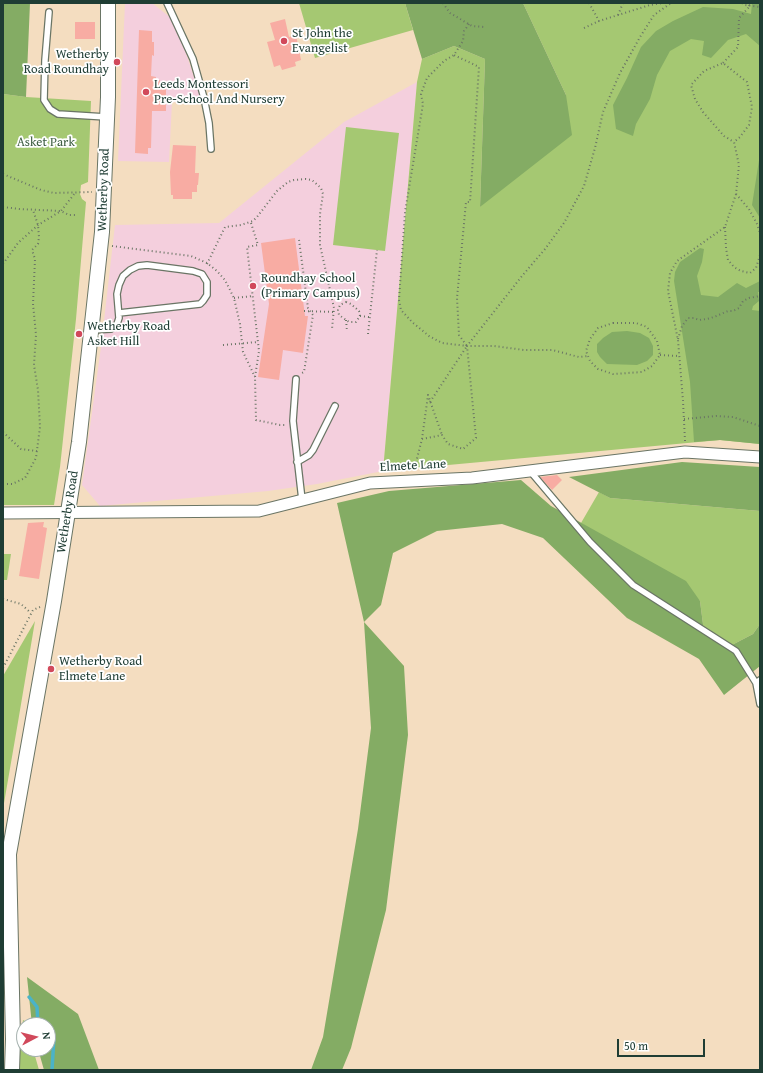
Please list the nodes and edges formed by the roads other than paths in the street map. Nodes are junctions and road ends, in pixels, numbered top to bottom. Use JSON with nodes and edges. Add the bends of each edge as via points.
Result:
{"nodes":[{"id":1,"x":108,"y":3,"type":"edge"},
{"id":2,"x":167,"y":3,"type":"edge"},
{"id":3,"x":49,"y":12,"type":"dead end"},
{"id":4,"x":107,"y":117,"type":"junction"},
{"id":5,"x":211,"y":149,"type":"dead end"},
{"id":6,"x":119,"y":313,"type":"junction"},
{"id":7,"x":91,"y":330,"type":"junction"},
{"id":8,"x":296,"y":379,"type":"road end"},
{"id":9,"x":335,"y":406,"type":"dead end"},
{"id":10,"x":760,"y":457,"type":"edge"},
{"id":11,"x":297,"y":462,"type":"junction"},
{"id":12,"x":529,"y":470,"type":"junction"},
{"id":13,"x":302,"y":500,"type":"junction"},
{"id":14,"x":3,"y":513,"type":"edge"},
{"id":15,"x":69,"y":513,"type":"junction"},
{"id":16,"x":758,"y":681,"type":"edge"},
{"id":17,"x":760,"y":704,"type":"edge"},
{"id":18,"x":8,"y":1021,"type":"edge"},
{"id":19,"x":8,"y":1043,"type":"edge"},
{"id":20,"x":12,"y":1070,"type":"edge"}],
"edges":[{"from":1,"to":4,"type":"street","name":"Wetherby Road"},
{"from":2,"to":5,"type":"lane","via":[[193,59],[208,117]]},
{"from":3,"to":4,"type":"lane","via":[[44,100],[50,109],[58,114]]},
{"from":4,"to":7,"type":"street","name":"Wetherby Road","via":[[102,232]]},
{"from":6,"to":6,"type":"lane","via":[[119,285],[126,273],[138,266],[193,271],[202,274],[207,282],[206,298],[200,304]]},
{"from":6,"to":7,"type":"lane","via":[[119,321],[111,329]]},
{"from":7,"to":15,"type":"street","name":"Wetherby Road"},
{"from":8,"to":11,"type":"lane","via":[[293,424]]},
{"from":9,"to":11,"type":"lane","via":[[313,450]]},
{"from":10,"to":12,"type":"street","name":"Elmete Lane","via":[[685,452]]},
{"from":11,"to":13,"type":"lane"},
{"from":12,"to":13,"type":"street","name":"Elmete Lane","via":[[472,478],[370,483]]},
{"from":12,"to":16,"type":"lane","via":[[590,542],[633,585],[736,651]]},
{"from":13,"to":15,"type":"street","name":"Elmete Lane","via":[[259,511]]},
{"from":14,"to":15,"type":"street","name":"Elmete Lane"},
{"from":15,"to":18,"type":"street","name":"Wetherby Road","via":[[8,854]]},
{"from":16,"to":17,"type":"lane"},
{"from":18,"to":19,"type":"street","name":"Wetherby Road"},
{"from":19,"to":20,"type":"street","name":"Wetherby Road"}]}
